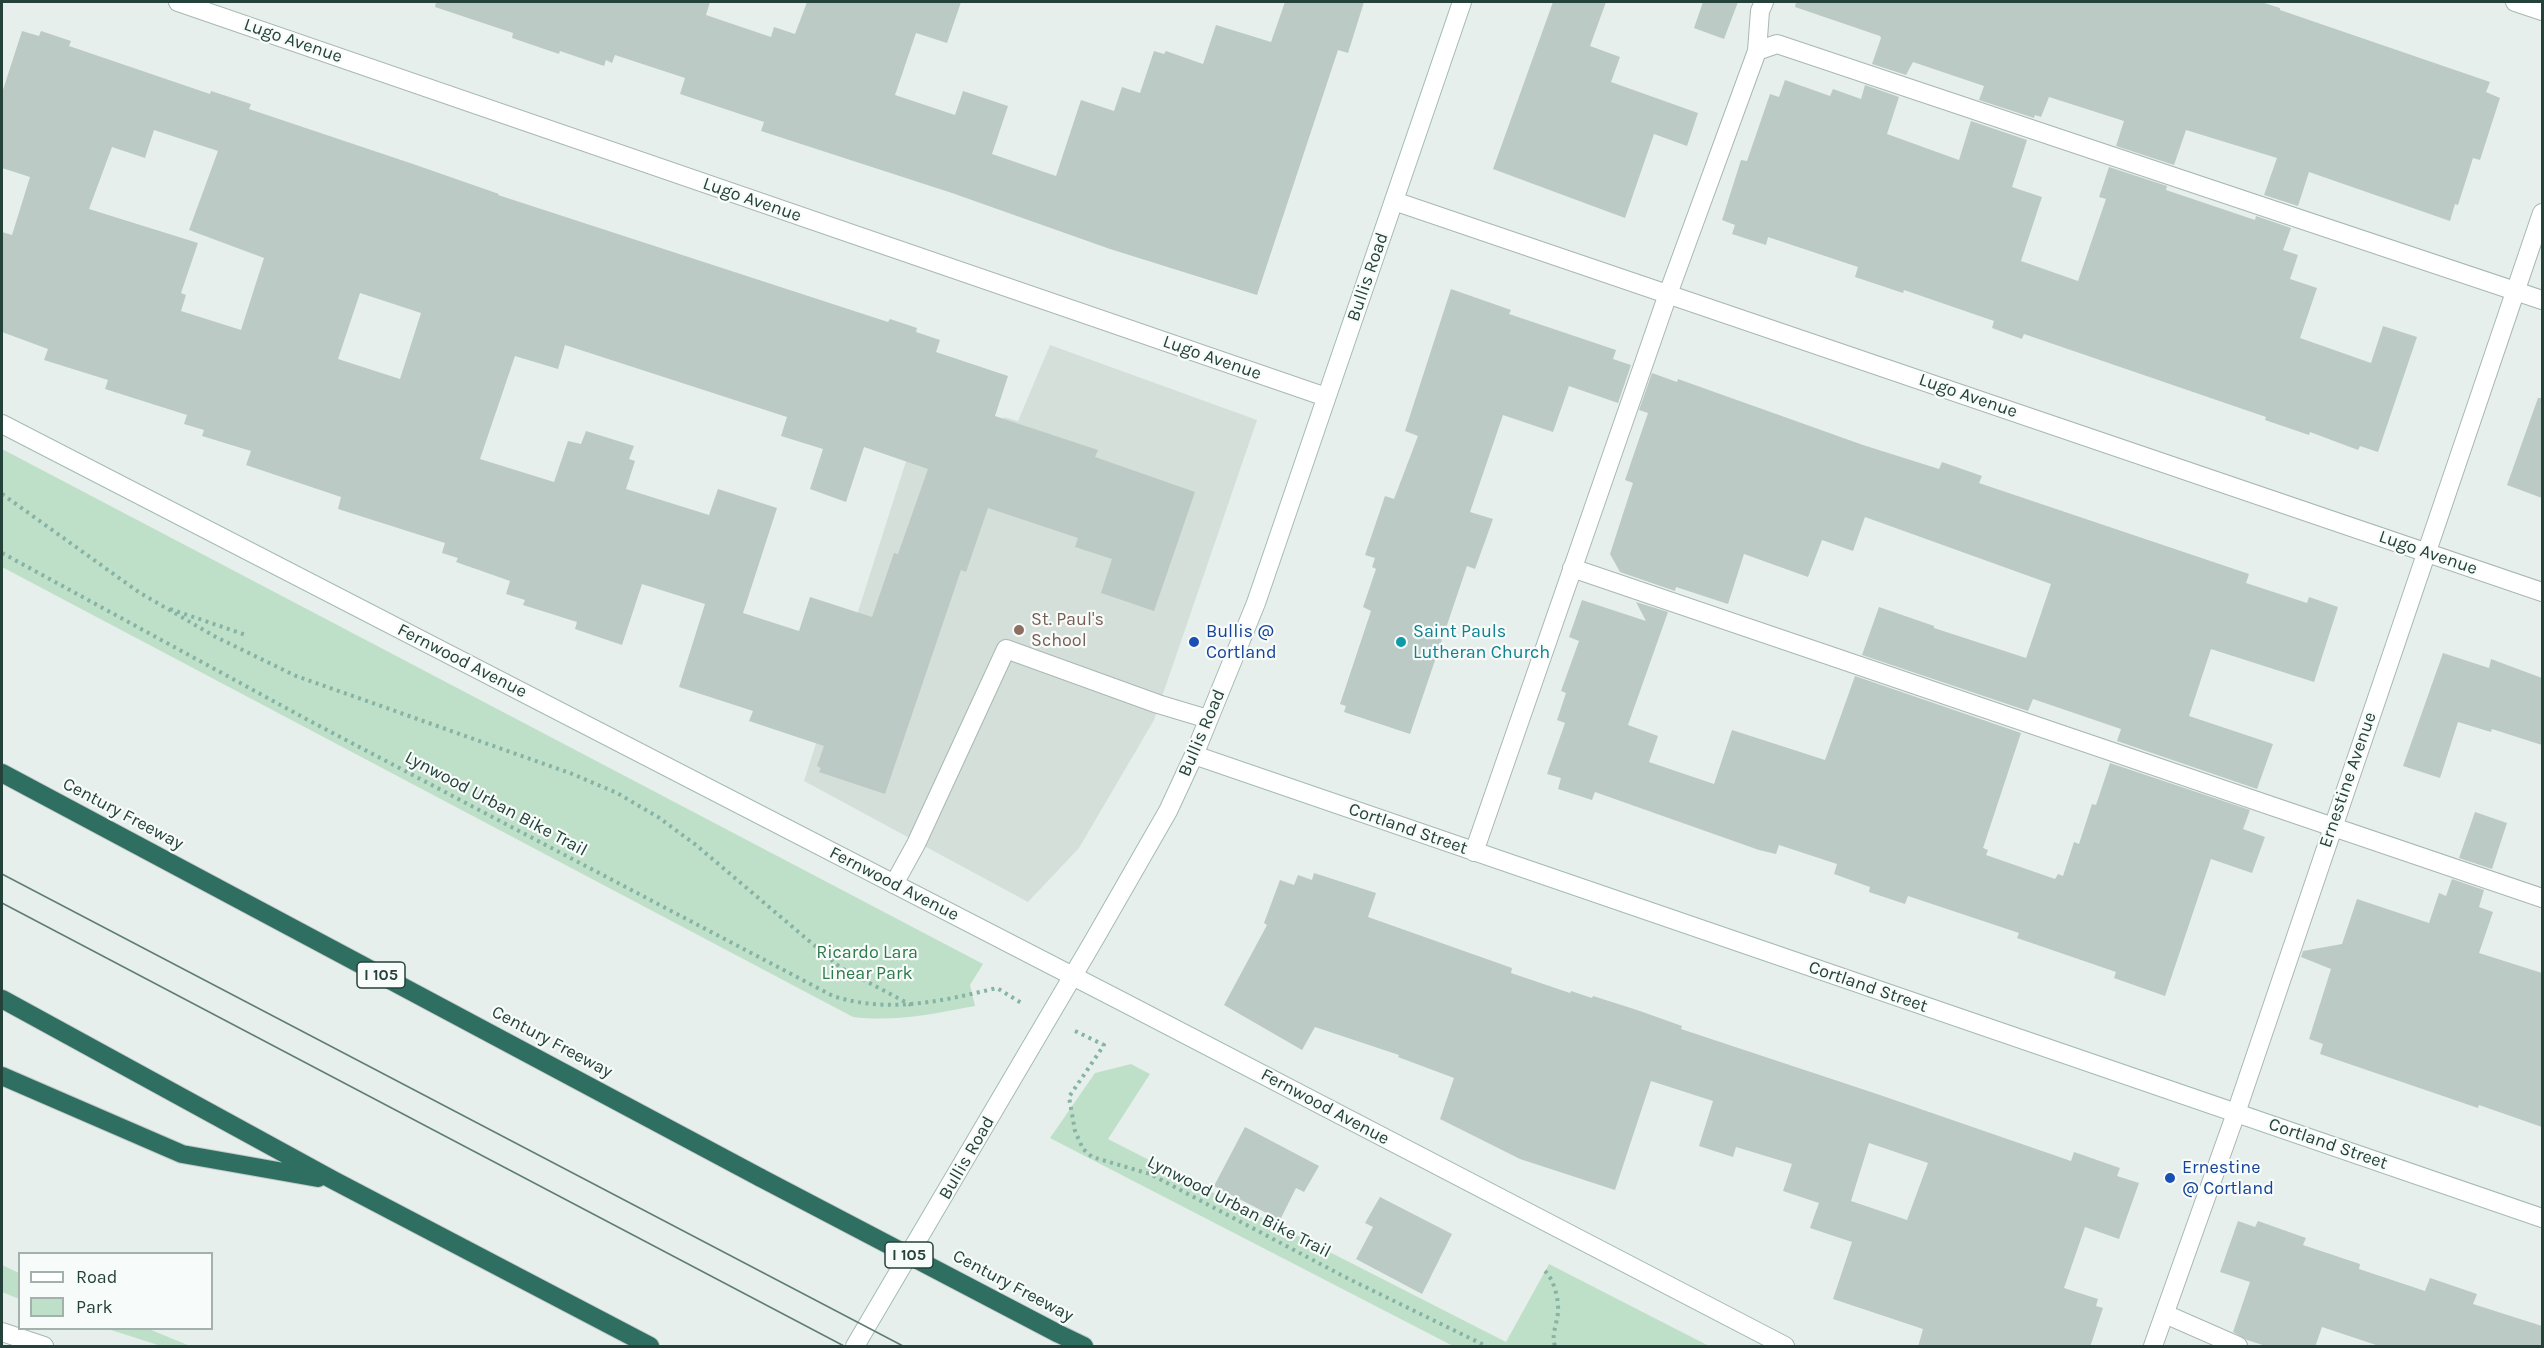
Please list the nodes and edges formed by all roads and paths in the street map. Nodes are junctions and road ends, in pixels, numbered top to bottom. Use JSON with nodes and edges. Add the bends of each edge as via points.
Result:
{"nodes":[{"id":1,"x":178,"y":2,"type":"edge"},
{"id":2,"x":1462,"y":2,"type":"edge"},
{"id":3,"x":1764,"y":2,"type":"edge"},
{"id":4,"x":2515,"y":2,"type":"edge"},
{"id":5,"x":2542,"y":11,"type":"edge"},
{"id":6,"x":1757,"y":51,"type":"junction"},
{"id":7,"x":1394,"y":201,"type":"junction"},
{"id":8,"x":2542,"y":213,"type":"edge"},
{"id":9,"x":2516,"y":291,"type":"junction"},
{"id":10,"x":1668,"y":294,"type":"junction"},
{"id":11,"x":2542,"y":300,"type":"edge"},
{"id":12,"x":1326,"y":398,"type":"junction"},
{"id":13,"x":2,"y":424,"type":"edge"},
{"id":14,"x":2,"y":494,"type":"edge"},
{"id":15,"x":2426,"y":552,"type":"junction"},
{"id":16,"x":2,"y":553,"type":"edge"},
{"id":17,"x":1572,"y":568,"type":"junction"},
{"id":18,"x":2542,"y":592,"type":"edge"},
{"id":19,"x":162,"y":606,"type":"junction"},
{"id":20,"x":246,"y":635,"type":"dead end"},
{"id":21,"x":1208,"y":719,"type":"junction"},
{"id":22,"x":1194,"y":755,"type":"junction"},
{"id":23,"x":2,"y":773,"type":"edge"},
{"id":24,"x":2333,"y":825,"type":"junction"},
{"id":25,"x":1474,"y":852,"type":"junction"},
{"id":26,"x":894,"y":884,"type":"junction"},
{"id":27,"x":2542,"y":898,"type":"edge"},
{"id":28,"x":1074,"y":976,"type":"junction"},
{"id":29,"x":997,"y":988,"type":"dead end"},
{"id":30,"x":2,"y":999,"type":"edge"},
{"id":31,"x":911,"y":1005,"type":"junction"},
{"id":32,"x":1104,"y":1045,"type":"dead end"},
{"id":33,"x":2,"y":1076,"type":"edge"},
{"id":34,"x":2236,"y":1113,"type":"junction"},
{"id":35,"x":333,"y":1180,"type":"junction"},
{"id":36,"x":2542,"y":1218,"type":"edge"},
{"id":37,"x":1545,"y":1271,"type":"dead end"},
{"id":38,"x":2165,"y":1314,"type":"junction"},
{"id":39,"x":2,"y":1332,"type":"edge"},
{"id":40,"x":44,"y":1347,"type":"edge"},
{"id":41,"x":650,"y":1347,"type":"edge"},
{"id":42,"x":855,"y":1347,"type":"edge"},
{"id":43,"x":1084,"y":1347,"type":"edge"},
{"id":44,"x":1486,"y":1347,"type":"edge"},
{"id":45,"x":1555,"y":1347,"type":"edge"},
{"id":46,"x":1785,"y":1347,"type":"edge"},
{"id":47,"x":2153,"y":1347,"type":"edge"},
{"id":48,"x":2238,"y":1347,"type":"edge"}],
"edges":[{"from":1,"to":12,"type":"street","name":"Lugo Avenue"},
{"from":2,"to":7,"type":"street","name":"Bullis Road"},
{"from":3,"to":6,"type":"street"},
{"from":4,"to":5,"type":"street"},
{"from":6,"to":9,"type":"street","via":[[1777,44]]},
{"from":6,"to":10,"type":"street"},
{"from":7,"to":10,"type":"street","name":"Lugo Avenue"},
{"from":7,"to":12,"type":"street","name":"Bullis Road"},
{"from":8,"to":9,"type":"street","name":"Ernestine Avenue"},
{"from":9,"to":11,"type":"street"},
{"from":9,"to":15,"type":"street","name":"Ernestine Avenue"},
{"from":10,"to":15,"type":"street","name":"Lugo Avenue"},
{"from":10,"to":17,"type":"street"},
{"from":12,"to":21,"type":"street","name":"Bullis Road","via":[[1256,603]]},
{"from":13,"to":26,"type":"street","name":"Fernwood Avenue"},
{"from":14,"to":19,"type":"path"},
{"from":15,"to":18,"type":"street","name":"Lugo Avenue"},
{"from":15,"to":24,"type":"street","name":"Ernestine Avenue"},
{"from":16,"to":31,"type":"path","name":"Lynwood Urban Bike Trail","via":[[308,720],[826,993],[866,1005]]},
{"from":17,"to":24,"type":"street"},
{"from":17,"to":25,"type":"street"},
{"from":19,"to":20,"type":"path"},
{"from":19,"to":31,"type":"path","via":[[296,676],[617,793],[696,845],[841,968]]},
{"from":21,"to":22,"type":"street","name":"Bullis Road"},
{"from":21,"to":26,"type":"street","via":[[1006,649]]},
{"from":22,"to":25,"type":"street","name":"Cortland Street"},
{"from":22,"to":28,"type":"street","name":"Bullis Road","via":[[1168,811]]},
{"from":23,"to":43,"type":"highway","name":"Century Freeway","number":"I 105","bridge":true},
{"from":24,"to":27,"type":"street"},
{"from":24,"to":34,"type":"street","name":"Ernestine Avenue"},
{"from":25,"to":34,"type":"street","name":"Cortland Street"},
{"from":26,"to":28,"type":"street","name":"Fernwood Avenue"},
{"from":28,"to":42,"type":"street","name":"Bullis Road"},
{"from":28,"to":46,"type":"street","name":"Fernwood Avenue"},
{"from":29,"to":31,"type":"path","name":"Lynwood Urban Bike Trail"},
{"from":30,"to":35,"type":"highway"},
{"from":32,"to":44,"type":"path","name":"Lynwood Urban Bike Trail","via":[[1069,1097],[1075,1131],[1083,1149],[1092,1157],[1150,1174]]},
{"from":33,"to":35,"type":"highway","via":[[182,1154]]},
{"from":34,"to":36,"type":"street","name":"Cortland Street"},
{"from":34,"to":38,"type":"street","name":"Ernestine Avenue"},
{"from":35,"to":41,"type":"highway"},
{"from":37,"to":45,"type":"path","via":[[1553,1284],[1558,1311],[1553,1332]]},
{"from":38,"to":47,"type":"street","name":"Ernestine Avenue"},
{"from":38,"to":48,"type":"street"},
{"from":39,"to":40,"type":"street"}]}
